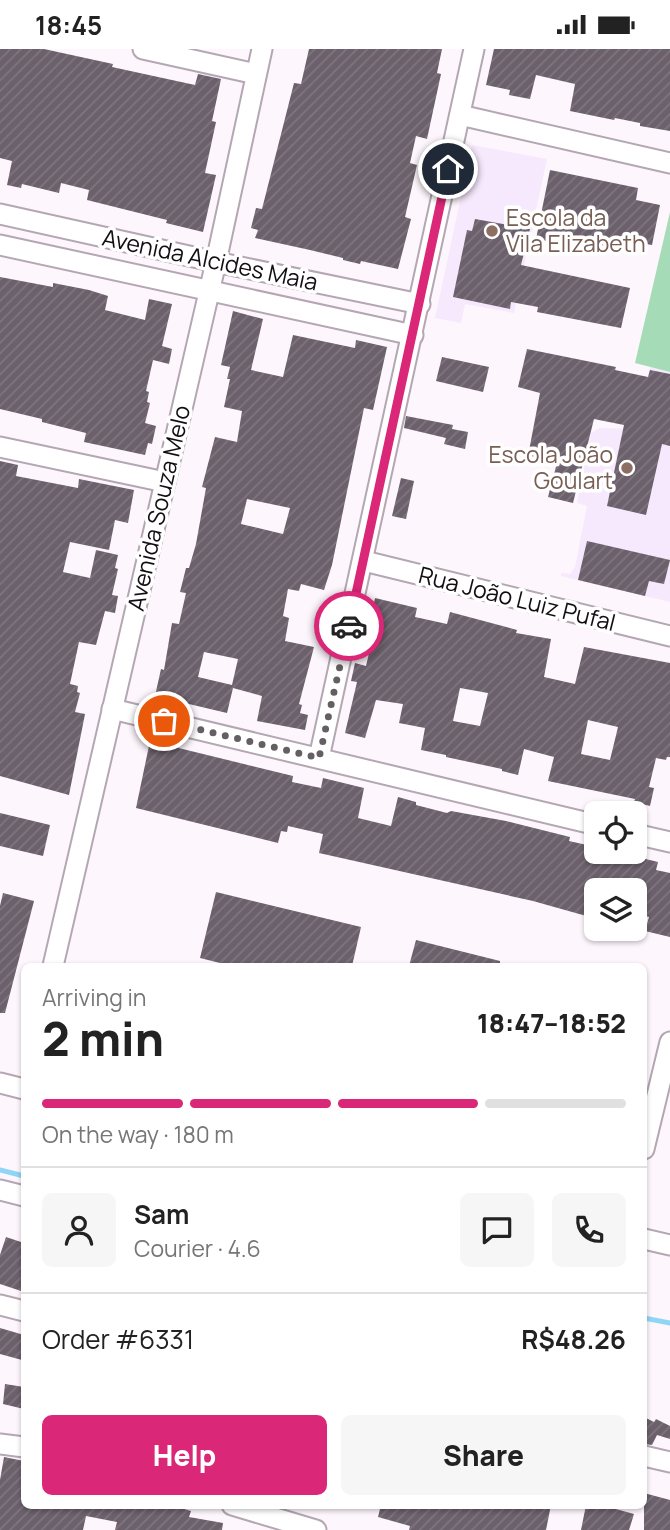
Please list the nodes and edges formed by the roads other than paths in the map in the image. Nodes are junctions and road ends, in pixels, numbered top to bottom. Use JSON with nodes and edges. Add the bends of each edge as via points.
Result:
{"nodes":[{"id":1,"x":143,"y":49,"type":"edge"},
{"id":2,"x":262,"y":49,"type":"edge"},
{"id":3,"x":474,"y":49,"type":"edge"},
{"id":4,"x":256,"y":74,"type":"junction"},
{"id":5,"x":460,"y":115,"type":"junction"},
{"id":6,"x":670,"y":163,"type":"edge"},
{"id":7,"x":0,"y":214,"type":"edge"},
{"id":8,"x":0,"y":245,"type":"edge"},
{"id":9,"x":216,"y":262,"type":"junction"},
{"id":10,"x":209,"y":291,"type":"junction"},
{"id":11,"x":420,"y":304,"type":"junction"},
{"id":12,"x":413,"y":335,"type":"junction"},
{"id":13,"x":0,"y":447,"type":"edge"},
{"id":14,"x":165,"y":482,"type":"junction"},
{"id":15,"x":364,"y":561,"type":"junction"},
{"id":16,"x":670,"y":636,"type":"edge"},
{"id":17,"x":112,"y":709,"type":"junction"},
{"id":18,"x":319,"y":758,"type":"junction"},
{"id":19,"x":584,"y":822,"type":"edge"},
{"id":20,"x":647,"y":837,"type":"edge"},
{"id":21,"x":670,"y":842,"type":"edge"},
{"id":22,"x":54,"y":963,"type":"edge"},
{"id":23,"x":670,"y":1042,"type":"edge"},
{"id":24,"x":0,"y":1083,"type":"edge"},
{"id":25,"x":21,"y":1088,"type":"edge"},
{"id":26,"x":647,"y":1137,"type":"edge"},
{"id":27,"x":0,"y":1190,"type":"edge"},
{"id":28,"x":21,"y":1195,"type":"edge"},
{"id":29,"x":647,"y":1240,"type":"edge"},
{"id":30,"x":670,"y":1245,"type":"edge"},
{"id":31,"x":0,"y":1305,"type":"edge"},
{"id":32,"x":21,"y":1310,"type":"edge"},
{"id":33,"x":0,"y":1444,"type":"edge"},
{"id":34,"x":21,"y":1447,"type":"edge"},
{"id":35,"x":647,"y":1457,"type":"edge"},
{"id":36,"x":670,"y":1462,"type":"edge"},
{"id":37,"x":245,"y":1509,"type":"edge"},
{"id":38,"x":316,"y":1530,"type":"edge"}],
"edges":[{"from":1,"to":4,"type":"street"},
{"from":2,"to":4,"type":"street","name":"Avenida Souza Melo"},
{"from":3,"to":5,"type":"street"},
{"from":4,"to":9,"type":"street","name":"Avenida Souza Melo"},
{"from":5,"to":6,"type":"street"},
{"from":5,"to":11,"type":"street"},
{"from":7,"to":9,"type":"street","name":"Avenida Alcides Maia"},
{"from":8,"to":10,"type":"street","name":"Avenida Alcides Maia"},
{"from":9,"to":10,"type":"street","name":"Avenida Souza Melo"},
{"from":9,"to":11,"type":"street","name":"Avenida Alcides Maia"},
{"from":10,"to":12,"type":"street","name":"Avenida Alcides Maia"},
{"from":10,"to":14,"type":"street","name":"Avenida Souza Melo"},
{"from":11,"to":12,"type":"street"},
{"from":12,"to":15,"type":"street"},
{"from":13,"to":14,"type":"street"},
{"from":14,"to":17,"type":"street","name":"Avenida Souza Melo"},
{"from":15,"to":16,"type":"street","name":"Rua João Luiz Pufal"},
{"from":15,"to":18,"type":"street"},
{"from":17,"to":18,"type":"street"},
{"from":17,"to":22,"type":"street","name":"Avenida Souza Melo"},
{"from":18,"to":19,"type":"street"},
{"from":20,"to":21,"type":"street"},
{"from":23,"to":26,"type":"street"},
{"from":24,"to":25,"type":"street"},
{"from":27,"to":28,"type":"street"},
{"from":29,"to":30,"type":"street"},
{"from":31,"to":32,"type":"street"},
{"from":33,"to":34,"type":"street"},
{"from":35,"to":36,"type":"street"},
{"from":37,"to":38,"type":"street"}]}
